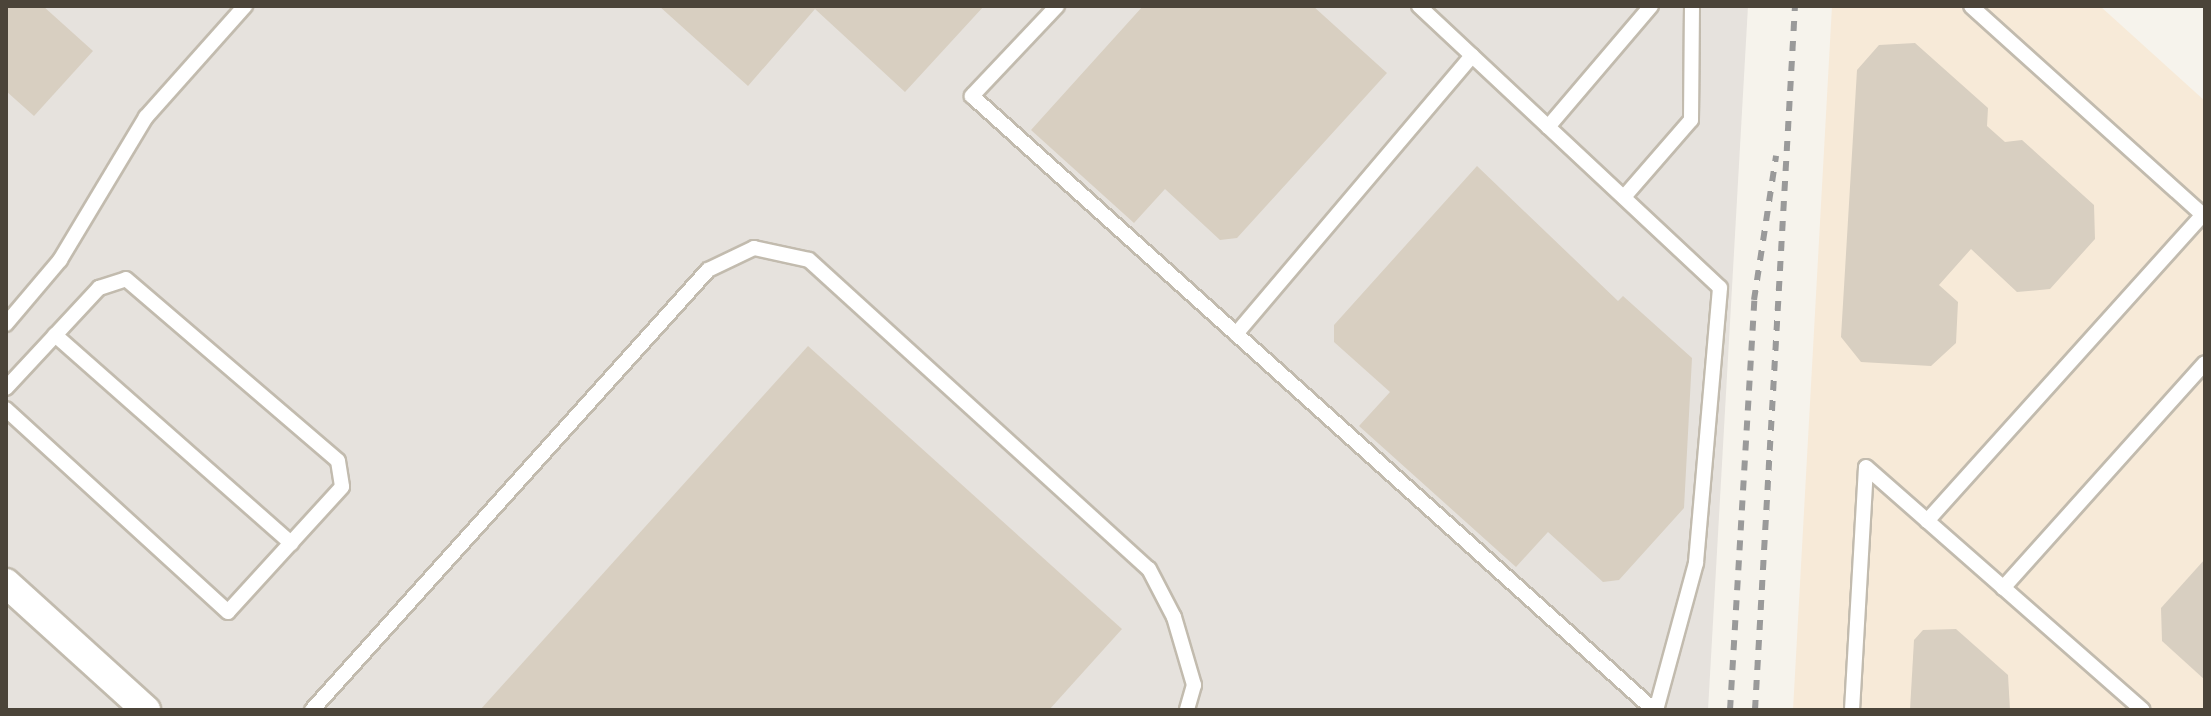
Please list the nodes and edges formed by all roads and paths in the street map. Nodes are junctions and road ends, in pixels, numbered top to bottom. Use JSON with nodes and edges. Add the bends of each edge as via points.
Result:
{"nodes":[{"id":1,"x":245,"y":6,"type":"edge"},
{"id":2,"x":1057,"y":6,"type":"edge"},
{"id":3,"x":1419,"y":6,"type":"edge"},
{"id":4,"x":1651,"y":6,"type":"edge"},
{"id":5,"x":1692,"y":6,"type":"edge"},
{"id":6,"x":1971,"y":6,"type":"edge"},
{"id":7,"x":1472,"y":56,"type":"junction"},
{"id":8,"x":1548,"y":127,"type":"junction"},
{"id":9,"x":1624,"y":197,"type":"junction"},
{"id":10,"x":2204,"y":216,"type":"edge"},
{"id":11,"x":6,"y":324,"type":"edge"},
{"id":12,"x":1236,"y":334,"type":"junction"},
{"id":13,"x":55,"y":335,"type":"junction"},
{"id":14,"x":2205,"y":363,"type":"edge"},
{"id":15,"x":6,"y":388,"type":"edge"},
{"id":16,"x":6,"y":409,"type":"edge"},
{"id":17,"x":1927,"y":521,"type":"junction"},
{"id":18,"x":291,"y":543,"type":"junction"},
{"id":19,"x":6,"y":583,"type":"edge"},
{"id":20,"x":2003,"y":588,"type":"junction"},
{"id":21,"x":146,"y":710,"type":"edge"},
{"id":22,"x":312,"y":710,"type":"edge"},
{"id":23,"x":1187,"y":710,"type":"edge"},
{"id":24,"x":1655,"y":710,"type":"edge"},
{"id":25,"x":1852,"y":710,"type":"edge"},
{"id":26,"x":2143,"y":710,"type":"edge"}],
"edges":[{"from":1,"to":11,"type":"lane","via":[[146,117],[60,260]]},
{"from":2,"to":12,"type":"lane","via":[[972,96]]},
{"from":3,"to":7,"type":"lane"},
{"from":4,"to":8,"type":"lane"},
{"from":5,"to":9,"type":"lane","via":[[1691,120]]},
{"from":6,"to":10,"type":"lane"},
{"from":7,"to":8,"type":"lane"},
{"from":7,"to":12,"type":"lane"},
{"from":8,"to":9,"type":"lane"},
{"from":9,"to":24,"type":"lane","via":[[1720,288],[1696,563]]},
{"from":10,"to":17,"type":"lane"},
{"from":12,"to":24,"type":"lane"},
{"from":13,"to":15,"type":"lane"},
{"from":13,"to":18,"type":"lane"},
{"from":13,"to":18,"type":"lane","via":[[99,288],[126,279],[338,461],[342,487]]},
{"from":14,"to":20,"type":"lane"},
{"from":16,"to":18,"type":"lane","via":[[228,612]]},
{"from":17,"to":20,"type":"lane"},
{"from":17,"to":25,"type":"lane","via":[[1866,467]]},
{"from":19,"to":21,"type":"street"},
{"from":20,"to":26,"type":"lane"},
{"from":22,"to":23,"type":"lane","via":[[708,270],[754,248],[809,260],[1149,569],[1174,617],[1194,685]]}]}
